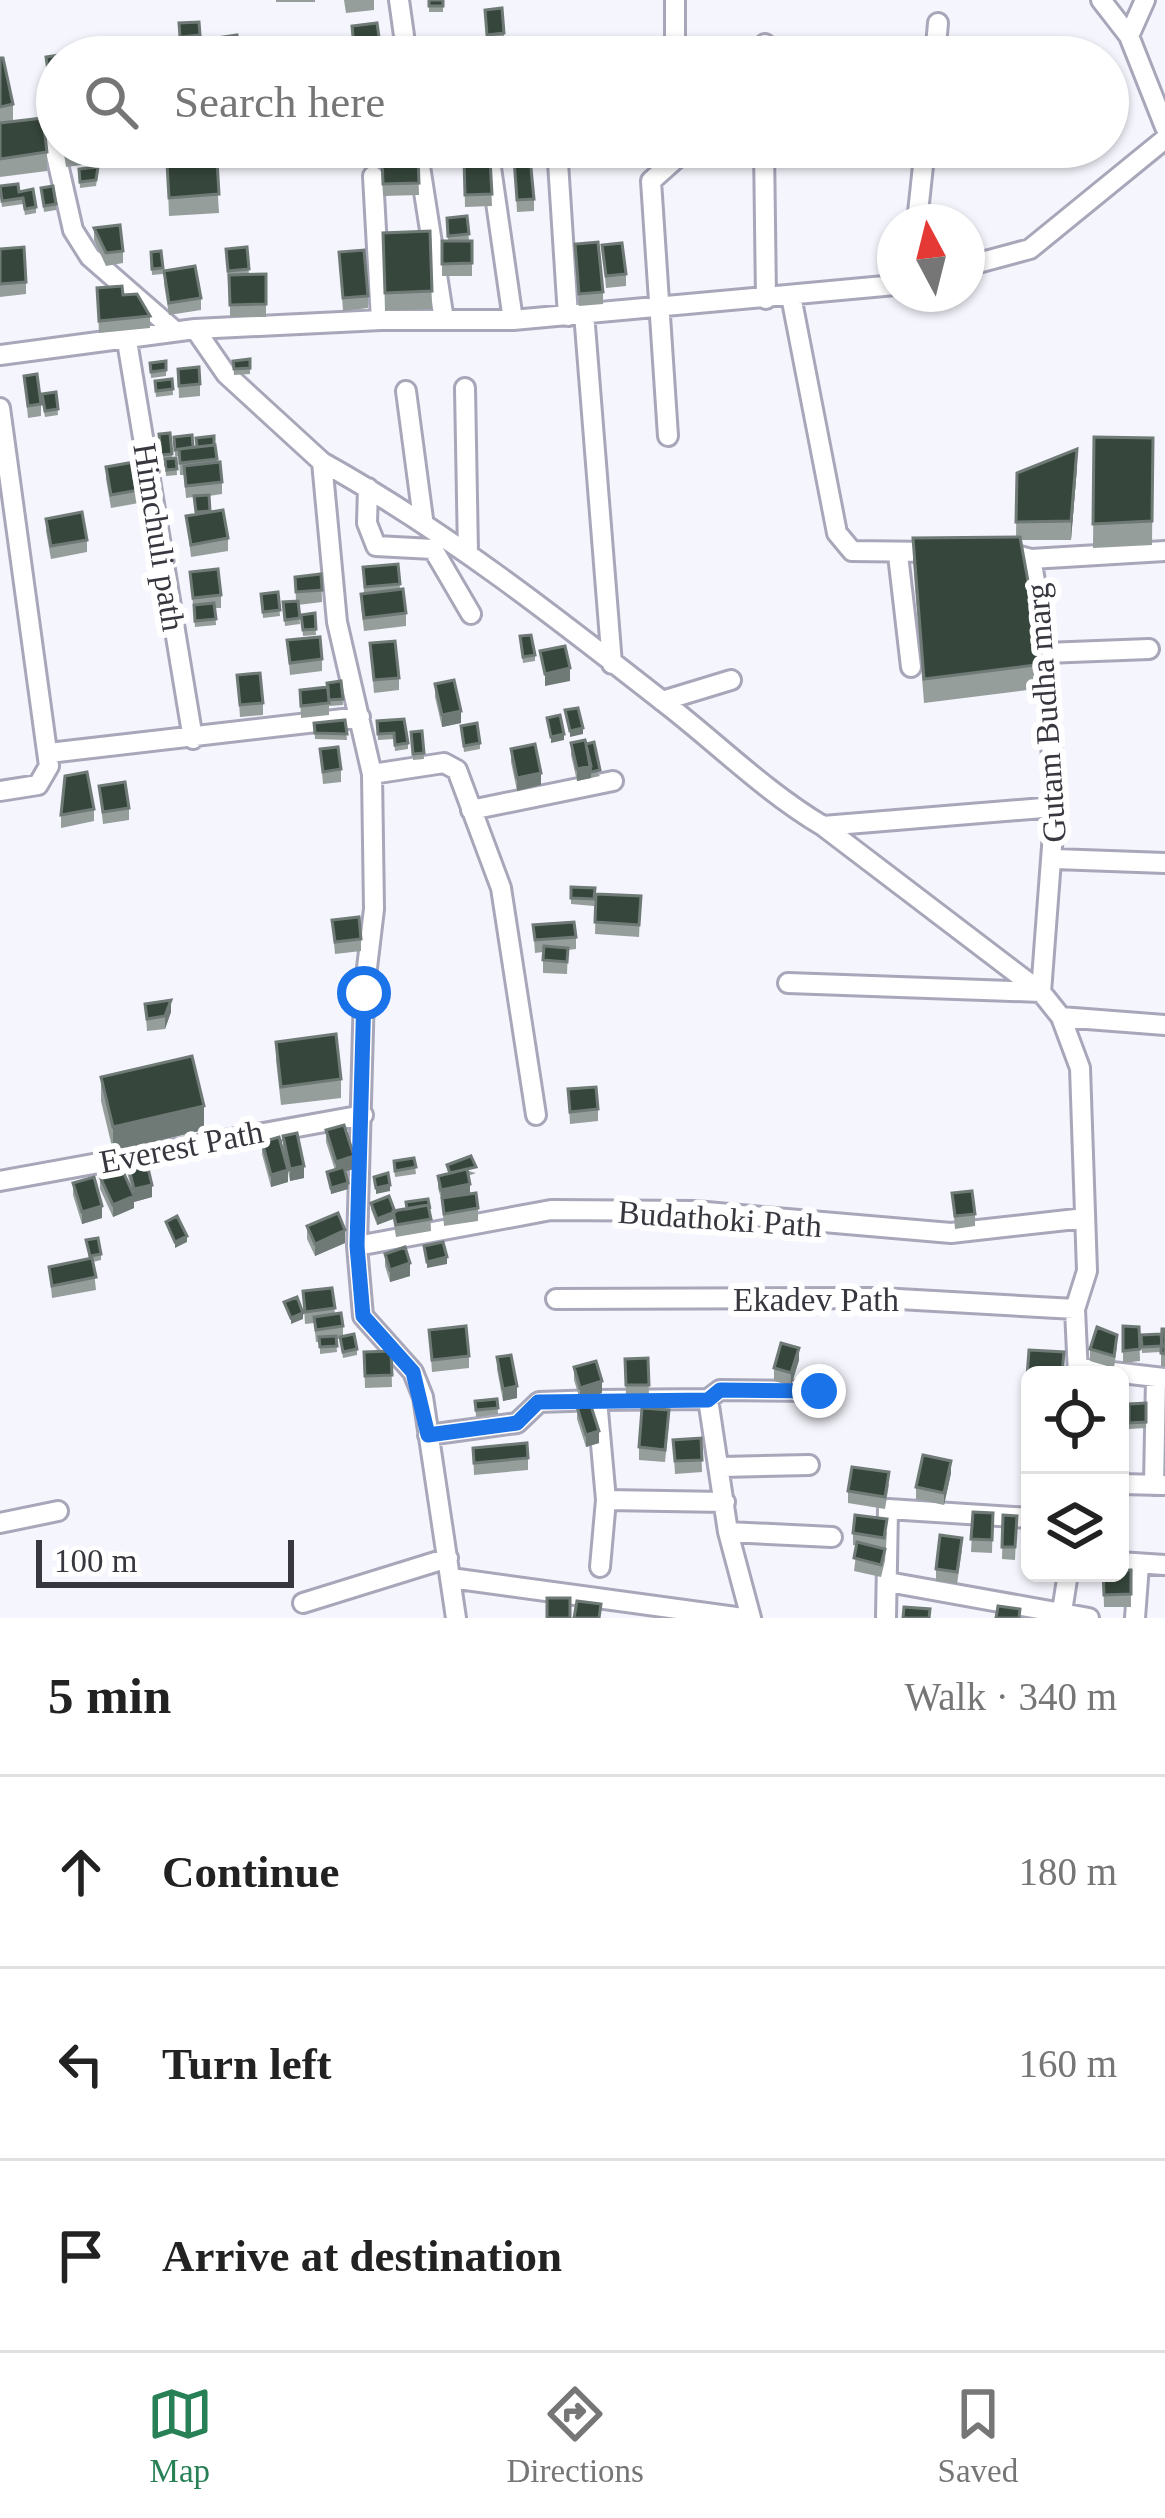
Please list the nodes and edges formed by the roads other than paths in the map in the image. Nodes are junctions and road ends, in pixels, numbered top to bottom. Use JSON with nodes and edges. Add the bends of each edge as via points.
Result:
{"nodes":[{"id":1,"x":399,"y":0,"type":"edge"},
{"id":2,"x":675,"y":0,"type":"edge"},
{"id":3,"x":1102,"y":0,"type":"edge"},
{"id":4,"x":1144,"y":0,"type":"edge"},
{"id":5,"x":938,"y":23,"type":"dead end"},
{"id":6,"x":403,"y":36,"type":"edge"},
{"id":7,"x":674,"y":36,"type":"edge"},
{"id":8,"x":936,"y":36,"type":"edge"},
{"id":9,"x":1130,"y":36,"type":"junction"},
{"id":10,"x":1165,"y":127,"type":"edge"},
{"id":11,"x":1165,"y":140,"type":"edge"},
{"id":12,"x":59,"y":168,"type":"edge"},
{"id":13,"x":419,"y":168,"type":"edge"},
{"id":14,"x":491,"y":168,"type":"edge"},
{"id":15,"x":559,"y":168,"type":"edge"},
{"id":16,"x":666,"y":168,"type":"edge"},
{"id":17,"x":764,"y":168,"type":"edge"},
{"id":18,"x":923,"y":168,"type":"edge"},
{"id":19,"x":373,"y":176,"type":"dead end"},
{"id":20,"x":919,"y":204,"type":"edge"},
{"id":21,"x":985,"y":261,"type":"edge"},
{"id":22,"x":877,"y":286,"type":"edge"},
{"id":23,"x":790,"y":296,"type":"junction"},
{"id":24,"x":766,"y":299,"type":"junction"},
{"id":25,"x":660,"y":309,"type":"junction"},
{"id":26,"x":576,"y":315,"type":"junction"},
{"id":27,"x":381,"y":320,"type":"junction"},
{"id":28,"x":444,"y":320,"type":"junction"},
{"id":29,"x":513,"y":320,"type":"junction"},
{"id":30,"x":185,"y":330,"type":"junction"},
{"id":31,"x":126,"y":335,"type":"junction"},
{"id":32,"x":0,"y":355,"type":"edge"},
{"id":33,"x":465,"y":388,"type":"dead end"},
{"id":34,"x":406,"y":391,"type":"dead end"},
{"id":35,"x":0,"y":408,"type":"edge"},
{"id":36,"x":668,"y":436,"type":"dead end"},
{"id":37,"x":322,"y":462,"type":"junction"},
{"id":38,"x":368,"y":488,"type":"junction"},
{"id":39,"x":423,"y":519,"type":"junction"},
{"id":40,"x":1165,"y":551,"type":"edge"},
{"id":41,"x":950,"y":552,"type":"edge"},
{"id":42,"x":993,"y":552,"type":"edge"},
{"id":43,"x":467,"y":553,"type":"junction"},
{"id":44,"x":898,"y":555,"type":"junction"},
{"id":45,"x":1031,"y":559,"type":"junction"},
{"id":46,"x":471,"y":614,"type":"dead end"},
{"id":47,"x":1149,"y":649,"type":"dead end"},
{"id":48,"x":1046,"y":653,"type":"junction"},
{"id":49,"x":612,"y":664,"type":"junction"},
{"id":50,"x":911,"y":667,"type":"dead end"},
{"id":51,"x":731,"y":680,"type":"dead end"},
{"id":52,"x":662,"y":700,"type":"junction"},
{"id":53,"x":360,"y":717,"type":"junction"},
{"id":54,"x":193,"y":740,"type":"junction"},
{"id":55,"x":49,"y":753,"type":"junction"},
{"id":56,"x":373,"y":775,"type":"junction"},
{"id":57,"x":613,"y":781,"type":"dead end"},
{"id":58,"x":0,"y":791,"type":"edge"},
{"id":59,"x":1055,"y":807,"type":"junction"},
{"id":60,"x":471,"y":810,"type":"junction"},
{"id":61,"x":823,"y":826,"type":"junction"},
{"id":62,"x":1055,"y":859,"type":"junction"},
{"id":63,"x":1165,"y":863,"type":"edge"},
{"id":64,"x":788,"y":982,"type":"dead end"},
{"id":65,"x":1041,"y":992,"type":"junction"},
{"id":66,"x":1061,"y":1017,"type":"junction"},
{"id":67,"x":1165,"y":1024,"type":"edge"},
{"id":68,"x":363,"y":1115,"type":"junction"},
{"id":69,"x":536,"y":1115,"type":"dead end"},
{"id":70,"x":0,"y":1181,"type":"edge"},
{"id":71,"x":1085,"y":1218,"type":"junction"},
{"id":72,"x":357,"y":1246,"type":"junction"},
{"id":73,"x":556,"y":1298,"type":"dead end"},
{"id":74,"x":1076,"y":1309,"type":"junction"},
{"id":75,"x":1078,"y":1366,"type":"edge"},
{"id":76,"x":1129,"y":1375,"type":"edge"},
{"id":77,"x":1160,"y":1378,"type":"edge"},
{"id":78,"x":819,"y":1391,"type":"dead end"},
{"id":79,"x":597,"y":1400,"type":"junction"},
{"id":80,"x":708,"y":1400,"type":"junction"},
{"id":81,"x":428,"y":1435,"type":"junction"},
{"id":82,"x":809,"y":1465,"type":"dead end"},
{"id":83,"x":722,"y":1467,"type":"junction"},
{"id":84,"x":1129,"y":1484,"type":"edge"},
{"id":85,"x":1160,"y":1485,"type":"edge"},
{"id":86,"x":606,"y":1500,"type":"junction"},
{"id":87,"x":725,"y":1502,"type":"junction"},
{"id":88,"x":58,"y":1511,"type":"dead end"},
{"id":89,"x":1021,"y":1517,"type":"edge"},
{"id":90,"x":0,"y":1523,"type":"edge"},
{"id":91,"x":728,"y":1532,"type":"junction"},
{"id":92,"x":832,"y":1537,"type":"dead end"},
{"id":93,"x":1130,"y":1563,"type":"edge"},
{"id":94,"x":1165,"y":1565,"type":"edge"},
{"id":95,"x":600,"y":1567,"type":"dead end"},
{"id":96,"x":449,"y":1568,"type":"junction"},
{"id":97,"x":888,"y":1582,"type":"junction"},
{"id":98,"x":1067,"y":1582,"type":"edge"},
{"id":99,"x":303,"y":1603,"type":"dead end"},
{"id":100,"x":1061,"y":1616,"type":"edge"},
{"id":101,"x":456,"y":1618,"type":"edge"},
{"id":102,"x":747,"y":1618,"type":"edge"},
{"id":103,"x":886,"y":1618,"type":"edge"},
{"id":104,"x":1089,"y":1618,"type":"edge"},
{"id":105,"x":1135,"y":1618,"type":"edge"}],
"edges":[{"from":1,"to":6,"type":"street"},
{"from":2,"to":7,"type":"street"},
{"from":3,"to":9,"type":"street"},
{"from":4,"to":9,"type":"street"},
{"from":5,"to":8,"type":"street"},
{"from":9,"to":10,"type":"street"},
{"from":11,"to":21,"type":"street","via":[[1030,249]]},
{"from":12,"to":30,"type":"street","via":[[73,230],[90,257]]},
{"from":13,"to":28,"type":"street"},
{"from":14,"to":29,"type":"street"},
{"from":15,"to":26,"type":"street"},
{"from":16,"to":25,"type":"street","via":[[651,181]]},
{"from":17,"to":24,"type":"street"},
{"from":18,"to":20,"type":"street"},
{"from":19,"to":27,"type":"street"},
{"from":22,"to":23,"type":"street"},
{"from":23,"to":24,"type":"street"},
{"from":23,"to":44,"type":"street","via":[[837,533],[852,551]]},
{"from":24,"to":25,"type":"street"},
{"from":25,"to":26,"type":"street"},
{"from":25,"to":36,"type":"street"},
{"from":26,"to":29,"type":"street"},
{"from":26,"to":49,"type":"street"},
{"from":27,"to":28,"type":"street"},
{"from":27,"to":30,"type":"street"},
{"from":28,"to":29,"type":"street"},
{"from":30,"to":31,"type":"street"},
{"from":30,"to":37,"type":"street"},
{"from":31,"to":32,"type":"street"},
{"from":31,"to":54,"type":"street","name":"Himchuli path"},
{"from":33,"to":43,"type":"street"},
{"from":34,"to":39,"type":"street"},
{"from":35,"to":55,"type":"street"},
{"from":37,"to":38,"type":"street"},
{"from":37,"to":53,"type":"street","via":[[337,622]]},
{"from":38,"to":39,"type":"street"},
{"from":38,"to":46,"type":"street","via":[[376,546],[433,549]]},
{"from":39,"to":43,"type":"street"},
{"from":40,"to":45,"type":"street"},
{"from":41,"to":44,"type":"street"},
{"from":42,"to":45,"type":"street","name":"Gutam Budha marg"},
{"from":43,"to":49,"type":"street"},
{"from":44,"to":50,"type":"street"},
{"from":45,"to":48,"type":"street","name":"Gutam Budha marg"},
{"from":47,"to":48,"type":"street"},
{"from":48,"to":59,"type":"street","name":"Gutam Budha marg"},
{"from":49,"to":52,"type":"street"},
{"from":51,"to":52,"type":"street"},
{"from":52,"to":61,"type":"street"},
{"from":53,"to":54,"type":"street"},
{"from":53,"to":56,"type":"street"},
{"from":54,"to":55,"type":"street"},
{"from":55,"to":58,"type":"street","via":[[46,778]]},
{"from":56,"to":60,"type":"street","via":[[444,763],[457,770]]},
{"from":56,"to":68,"type":"street"},
{"from":57,"to":60,"type":"street"},
{"from":59,"to":61,"type":"street"},
{"from":59,"to":62,"type":"street","name":"Gutam Budha marg"},
{"from":60,"to":69,"type":"street","via":[[501,888]]},
{"from":61,"to":65,"type":"street"},
{"from":62,"to":63,"type":"street"},
{"from":62,"to":65,"type":"street","name":"Gutam Budha marg"},
{"from":64,"to":65,"type":"street"},
{"from":65,"to":66,"type":"street"},
{"from":66,"to":67,"type":"street"},
{"from":66,"to":71,"type":"street","via":[[1080,1068]]},
{"from":68,"to":70,"type":"street","name":"Everest Path"},
{"from":68,"to":72,"type":"street"},
{"from":71,"to":72,"type":"street","name":"Budathoki Path","via":[[951,1232],[694,1211],[551,1210]]},
{"from":71,"to":74,"type":"street","via":[[1087,1270]]},
{"from":72,"to":81,"type":"street","via":[[363,1316],[413,1372]]},
{"from":73,"to":74,"type":"street","name":"Ekadev Path","via":[[880,1298]]},
{"from":74,"to":75,"type":"street"},
{"from":76,"to":77,"type":"street"},
{"from":77,"to":85,"type":"street"},
{"from":78,"to":80,"type":"street","via":[[720,1390]]},
{"from":79,"to":80,"type":"street"},
{"from":79,"to":81,"type":"street","via":[[538,1402],[517,1423]]},
{"from":79,"to":86,"type":"street"},
{"from":80,"to":83,"type":"street"},
{"from":81,"to":96,"type":"street"},
{"from":82,"to":83,"type":"street"},
{"from":83,"to":87,"type":"street"},
{"from":84,"to":85,"type":"street"},
{"from":86,"to":87,"type":"street"},
{"from":86,"to":95,"type":"street"},
{"from":87,"to":91,"type":"street"},
{"from":88,"to":90,"type":"street"},
{"from":89,"to":97,"type":"street","via":[[888,1509]]},
{"from":91,"to":92,"type":"street"},
{"from":91,"to":102,"type":"street"},
{"from":93,"to":94,"type":"street"},
{"from":93,"to":105,"type":"street"},
{"from":96,"to":99,"type":"street"},
{"from":96,"to":101,"type":"street"},
{"from":96,"to":102,"type":"street"},
{"from":97,"to":100,"type":"street"},
{"from":97,"to":103,"type":"street"},
{"from":98,"to":100,"type":"street"},
{"from":100,"to":104,"type":"street"}]}
